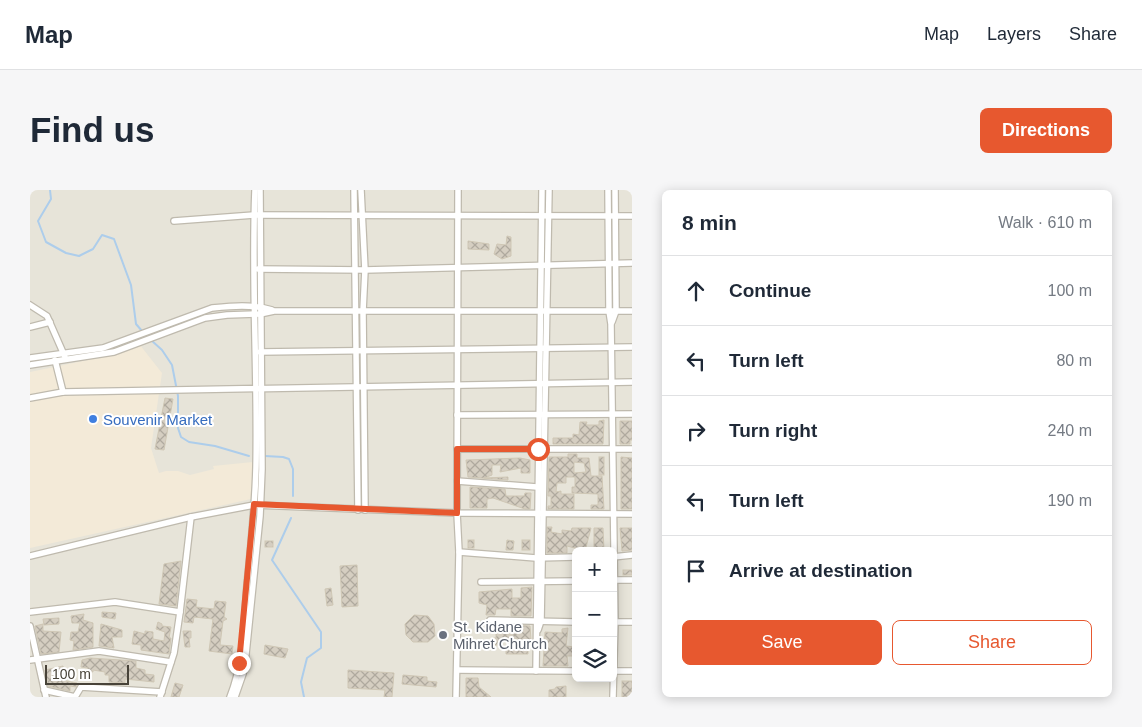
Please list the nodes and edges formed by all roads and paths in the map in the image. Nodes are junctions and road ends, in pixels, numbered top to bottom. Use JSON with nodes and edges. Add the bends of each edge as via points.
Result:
{"nodes":[{"id":1,"x":255,"y":190,"type":"edge"},
{"id":2,"x":260,"y":190,"type":"edge"},
{"id":3,"x":354,"y":190,"type":"edge"},
{"id":4,"x":361,"y":190,"type":"edge"},
{"id":5,"x":458,"y":190,"type":"edge"},
{"id":6,"x":542,"y":190,"type":"edge"},
{"id":7,"x":549,"y":190,"type":"edge"},
{"id":8,"x":608,"y":190,"type":"edge"},
{"id":9,"x":615,"y":190,"type":"edge"},
{"id":10,"x":257,"y":215,"type":"junction"},
{"id":11,"x":354,"y":216,"type":"junction"},
{"id":12,"x":361,"y":216,"type":"junction"},
{"id":13,"x":458,"y":216,"type":"junction"},
{"id":14,"x":545,"y":216,"type":"junction"},
{"id":15,"x":608,"y":216,"type":"junction"},
{"id":16,"x":615,"y":216,"type":"junction"},
{"id":17,"x":632,"y":216,"type":"edge"},
{"id":18,"x":174,"y":221,"type":"dead end"},
{"id":19,"x":608,"y":263,"type":"junction"},
{"id":20,"x":616,"y":263,"type":"junction"},
{"id":21,"x":632,"y":263,"type":"edge"},
{"id":22,"x":544,"y":264,"type":"junction"},
{"id":23,"x":458,"y":266,"type":"junction"},
{"id":24,"x":257,"y":270,"type":"junction"},
{"id":25,"x":355,"y":270,"type":"junction"},
{"id":26,"x":365,"y":270,"type":"junction"},
{"id":27,"x":30,"y":305,"type":"edge"},
{"id":28,"x":257,"y":306,"type":"junction"},
{"id":29,"x":274,"y":311,"type":"junction"},
{"id":30,"x":355,"y":311,"type":"junction"},
{"id":31,"x":362,"y":311,"type":"junction"},
{"id":32,"x":458,"y":311,"type":"junction"},
{"id":33,"x":544,"y":311,"type":"junction"},
{"id":34,"x":608,"y":311,"type":"junction"},
{"id":35,"x":616,"y":311,"type":"junction"},
{"id":36,"x":632,"y":311,"type":"edge"},
{"id":37,"x":257,"y":314,"type":"junction"},
{"id":38,"x":50,"y":322,"type":"junction"},
{"id":39,"x":611,"y":324,"type":"junction"},
{"id":40,"x":30,"y":327,"type":"edge"},
{"id":41,"x":611,"y":347,"type":"junction"},
{"id":42,"x":632,"y":347,"type":"edge"},
{"id":43,"x":543,"y":348,"type":"junction"},
{"id":44,"x":458,"y":349,"type":"junction"},
{"id":45,"x":356,"y":350,"type":"junction"},
{"id":46,"x":363,"y":350,"type":"junction"},
{"id":47,"x":260,"y":352,"type":"junction"},
{"id":48,"x":65,"y":356,"type":"junction"},
{"id":49,"x":30,"y":358,"type":"edge"},
{"id":50,"x":55,"y":360,"type":"junction"},
{"id":51,"x":30,"y":365,"type":"edge"},
{"id":52,"x":611,"y":382,"type":"junction"},
{"id":53,"x":632,"y":382,"type":"edge"},
{"id":54,"x":542,"y":383,"type":"junction"},
{"id":55,"x":458,"y":385,"type":"junction"},
{"id":56,"x":356,"y":386,"type":"junction"},
{"id":57,"x":363,"y":386,"type":"junction"},
{"id":58,"x":258,"y":388,"type":"junction"},
{"id":59,"x":63,"y":392,"type":"junction"},
{"id":60,"x":30,"y":398,"type":"edge"},
{"id":61,"x":612,"y":414,"type":"junction"},
{"id":62,"x":632,"y":414,"type":"edge"},
{"id":63,"x":458,"y":415,"type":"junction"},
{"id":64,"x":541,"y":415,"type":"junction"},
{"id":65,"x":632,"y":448,"type":"edge"},
{"id":66,"x":457,"y":449,"type":"junction"},
{"id":67,"x":541,"y":449,"type":"junction"},
{"id":68,"x":612,"y":449,"type":"junction"},
{"id":69,"x":457,"y":481,"type":"junction"},
{"id":70,"x":537,"y":487,"type":"junction"},
{"id":71,"x":257,"y":505,"type":"junction"},
{"id":72,"x":361,"y":510,"type":"junction"},
{"id":73,"x":457,"y":513,"type":"junction"},
{"id":74,"x":540,"y":513,"type":"junction"},
{"id":75,"x":613,"y":514,"type":"junction"},
{"id":76,"x":632,"y":514,"type":"edge"},
{"id":77,"x":190,"y":518,"type":"junction"},
{"id":78,"x":613,"y":547,"type":"edge"},
{"id":79,"x":459,"y":552,"type":"junction"},
{"id":80,"x":30,"y":556,"type":"edge"},
{"id":81,"x":632,"y":556,"type":"edge"},
{"id":82,"x":572,"y":557,"type":"edge"},
{"id":83,"x":617,"y":557,"type":"edge"},
{"id":84,"x":539,"y":558,"type":"junction"},
{"id":85,"x":617,"y":580,"type":"edge"},
{"id":86,"x":632,"y":580,"type":"edge"},
{"id":87,"x":539,"y":581,"type":"junction"},
{"id":88,"x":572,"y":581,"type":"edge"},
{"id":89,"x":481,"y":582,"type":"dead end"},
{"id":90,"x":30,"y":612,"type":"edge"},
{"id":91,"x":180,"y":612,"type":"junction"},
{"id":92,"x":490,"y":620,"type":"dead end"},
{"id":93,"x":538,"y":621,"type":"junction"},
{"id":94,"x":572,"y":622,"type":"edge"},
{"id":95,"x":617,"y":622,"type":"edge"},
{"id":96,"x":632,"y":622,"type":"edge"},
{"id":97,"x":246,"y":624,"type":"junction"},
{"id":98,"x":30,"y":626,"type":"edge"},
{"id":99,"x":37,"y":658,"type":"junction"},
{"id":100,"x":30,"y":660,"type":"edge"},
{"id":101,"x":171,"y":662,"type":"junction"},
{"id":102,"x":456,"y":670,"type":"junction"},
{"id":103,"x":536,"y":671,"type":"junction"},
{"id":104,"x":572,"y":671,"type":"edge"},
{"id":105,"x":617,"y":671,"type":"edge"},
{"id":106,"x":632,"y":671,"type":"edge"},
{"id":107,"x":614,"y":682,"type":"edge"},
{"id":108,"x":45,"y":694,"type":"edge"},
{"id":109,"x":161,"y":694,"type":"edge"},
{"id":110,"x":230,"y":697,"type":"edge"},
{"id":111,"x":235,"y":697,"type":"edge"},
{"id":112,"x":456,"y":697,"type":"edge"},
{"id":113,"x":613,"y":697,"type":"edge"}],
"edges":[{"from":1,"to":10,"type":"street"},
{"from":2,"to":10,"type":"street"},
{"from":3,"to":11,"type":"street"},
{"from":4,"to":12,"type":"street"},
{"from":5,"to":13,"type":"street"},
{"from":6,"to":14,"type":"street"},
{"from":7,"to":14,"type":"street"},
{"from":8,"to":15,"type":"street"},
{"from":9,"to":16,"type":"street"},
{"from":10,"to":11,"type":"street"},
{"from":10,"to":18,"type":"street"},
{"from":10,"to":24,"type":"street"},
{"from":11,"to":12,"type":"street"},
{"from":11,"to":25,"type":"street"},
{"from":12,"to":13,"type":"street"},
{"from":12,"to":26,"type":"street"},
{"from":13,"to":14,"type":"street"},
{"from":13,"to":23,"type":"street"},
{"from":14,"to":15,"type":"street"},
{"from":14,"to":22,"type":"street"},
{"from":15,"to":16,"type":"street"},
{"from":15,"to":19,"type":"street"},
{"from":16,"to":17,"type":"street"},
{"from":16,"to":20,"type":"street"},
{"from":19,"to":20,"type":"street"},
{"from":19,"to":22,"type":"street"},
{"from":19,"to":34,"type":"street"},
{"from":20,"to":21,"type":"street"},
{"from":20,"to":35,"type":"street"},
{"from":22,"to":23,"type":"street"},
{"from":22,"to":33,"type":"street"},
{"from":23,"to":26,"type":"street"},
{"from":23,"to":32,"type":"street"},
{"from":24,"to":25,"type":"street"},
{"from":24,"to":28,"type":"street"},
{"from":25,"to":26,"type":"street"},
{"from":25,"to":30,"type":"street"},
{"from":26,"to":31,"type":"street"},
{"from":27,"to":38,"type":"street","via":[[44,312]]},
{"from":28,"to":29,"type":"street"},
{"from":28,"to":37,"type":"street"},
{"from":28,"to":48,"type":"street","via":[[212,308],[134,337]]},
{"from":29,"to":30,"type":"street"},
{"from":29,"to":37,"type":"street"},
{"from":30,"to":31,"type":"street"},
{"from":30,"to":45,"type":"street"},
{"from":31,"to":32,"type":"street"},
{"from":31,"to":46,"type":"street"},
{"from":32,"to":33,"type":"street"},
{"from":32,"to":44,"type":"street"},
{"from":33,"to":34,"type":"street"},
{"from":33,"to":43,"type":"street"},
{"from":34,"to":35,"type":"street"},
{"from":34,"to":39,"type":"street"},
{"from":35,"to":36,"type":"street"},
{"from":35,"to":39,"type":"street"},
{"from":37,"to":47,"type":"street"},
{"from":37,"to":48,"type":"street","via":[[205,318],[107,354]]},
{"from":37,"to":58,"type":"street"},
{"from":38,"to":40,"type":"street"},
{"from":38,"to":48,"type":"street"},
{"from":39,"to":41,"type":"street"},
{"from":41,"to":42,"type":"street"},
{"from":41,"to":43,"type":"street"},
{"from":41,"to":52,"type":"street"},
{"from":43,"to":44,"type":"street"},
{"from":43,"to":54,"type":"street"},
{"from":44,"to":46,"type":"street"},
{"from":44,"to":55,"type":"street"},
{"from":45,"to":46,"type":"street"},
{"from":45,"to":47,"type":"street"},
{"from":45,"to":56,"type":"street"},
{"from":46,"to":57,"type":"street"},
{"from":47,"to":58,"type":"street"},
{"from":48,"to":49,"type":"street"},
{"from":48,"to":50,"type":"street"},
{"from":50,"to":51,"type":"street"},
{"from":50,"to":59,"type":"street"},
{"from":52,"to":53,"type":"street"},
{"from":52,"to":54,"type":"street"},
{"from":52,"to":61,"type":"street"},
{"from":54,"to":55,"type":"street"},
{"from":54,"to":64,"type":"street"},
{"from":55,"to":57,"type":"street"},
{"from":55,"to":63,"type":"street"},
{"from":56,"to":57,"type":"street"},
{"from":56,"to":58,"type":"street"},
{"from":56,"to":72,"type":"street"},
{"from":57,"to":72,"type":"street"},
{"from":58,"to":59,"type":"street"},
{"from":58,"to":71,"type":"street"},
{"from":59,"to":60,"type":"street"},
{"from":61,"to":62,"type":"street"},
{"from":61,"to":64,"type":"street"},
{"from":61,"to":68,"type":"street"},
{"from":63,"to":64,"type":"street"},
{"from":63,"to":66,"type":"street"},
{"from":64,"to":67,"type":"street"},
{"from":65,"to":68,"type":"street"},
{"from":66,"to":67,"type":"street"},
{"from":66,"to":69,"type":"street"},
{"from":67,"to":68,"type":"street"},
{"from":67,"to":70,"type":"street"},
{"from":67,"to":74,"type":"street"},
{"from":68,"to":75,"type":"street"},
{"from":69,"to":70,"type":"street"},
{"from":69,"to":73,"type":"street"},
{"from":70,"to":74,"type":"street"},
{"from":71,"to":72,"type":"street"},
{"from":71,"to":77,"type":"street"},
{"from":71,"to":97,"type":"street"},
{"from":72,"to":73,"type":"street"},
{"from":73,"to":74,"type":"street"},
{"from":73,"to":79,"type":"street"},
{"from":74,"to":75,"type":"street"},
{"from":74,"to":84,"type":"street"},
{"from":75,"to":76,"type":"street"},
{"from":75,"to":78,"type":"street"},
{"from":77,"to":80,"type":"street"},
{"from":77,"to":91,"type":"street"},
{"from":79,"to":84,"type":"street"},
{"from":79,"to":102,"type":"street"},
{"from":81,"to":83,"type":"street"},
{"from":82,"to":84,"type":"street"},
{"from":84,"to":87,"type":"street"},
{"from":85,"to":86,"type":"street"},
{"from":87,"to":88,"type":"street"},
{"from":87,"to":89,"type":"street"},
{"from":87,"to":93,"type":"street"},
{"from":90,"to":91,"type":"street","via":[[115,602]]},
{"from":91,"to":101,"type":"street"},
{"from":92,"to":93,"type":"street"},
{"from":93,"to":94,"type":"street"},
{"from":93,"to":103,"type":"street"},
{"from":95,"to":96,"type":"street"},
{"from":97,"to":110,"type":"street"},
{"from":97,"to":111,"type":"street","via":[[243,674]]},
{"from":98,"to":99,"type":"street"},
{"from":99,"to":100,"type":"street"},
{"from":99,"to":101,"type":"street","via":[[99,651]]},
{"from":99,"to":108,"type":"street"},
{"from":101,"to":109,"type":"street"},
{"from":102,"to":103,"type":"street"},
{"from":102,"to":112,"type":"street"},
{"from":103,"to":104,"type":"street"},
{"from":105,"to":106,"type":"street"},
{"from":107,"to":113,"type":"street"},
{"from":108,"to":109,"type":"street","via":[[75,697],[81,687]]}]}
